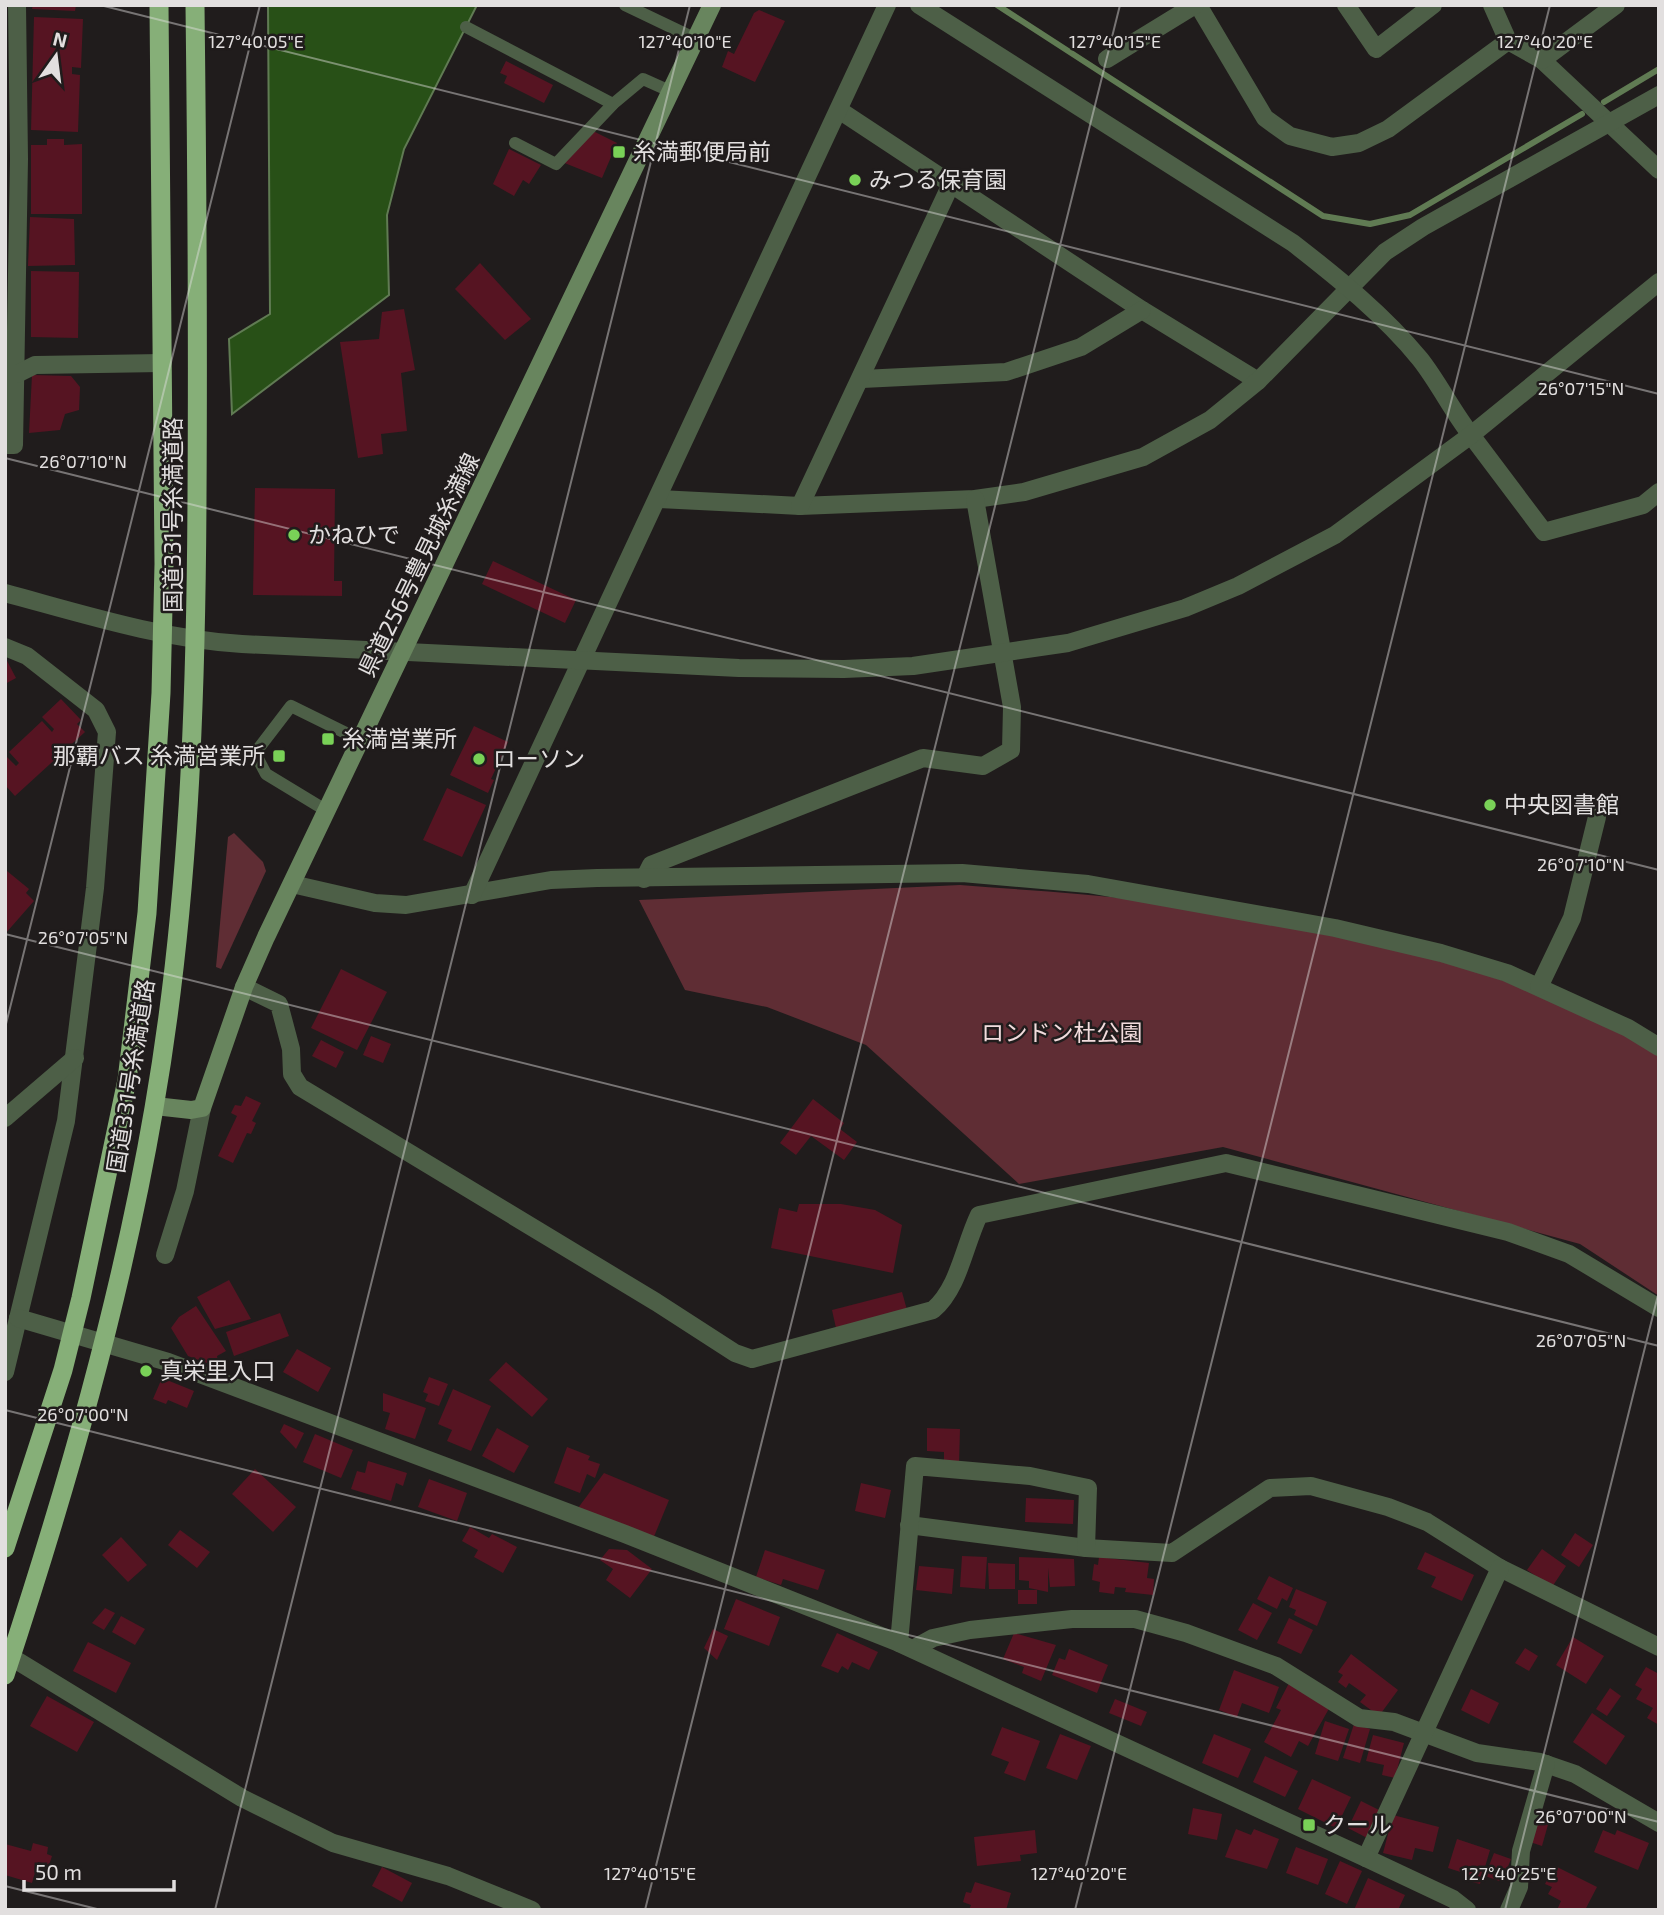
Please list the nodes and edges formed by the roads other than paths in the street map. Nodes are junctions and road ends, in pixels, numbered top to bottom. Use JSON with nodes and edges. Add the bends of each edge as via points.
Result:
{"nodes":[{"id":1,"x":17,"y":5,"type":"edge"},
{"id":2,"x":159,"y":5,"type":"edge"},
{"id":3,"x":195,"y":5,"type":"edge"},
{"id":4,"x":625,"y":5,"type":"edge"},
{"id":5,"x":712,"y":5,"type":"edge"},
{"id":6,"x":887,"y":5,"type":"edge"},
{"id":7,"x":919,"y":5,"type":"edge"},
{"id":8,"x":1196,"y":5,"type":"edge"},
{"id":9,"x":1346,"y":5,"type":"edge"},
{"id":10,"x":1433,"y":5,"type":"edge"},
{"id":11,"x":1492,"y":5,"type":"edge"},
{"id":12,"x":1616,"y":5,"type":"edge"},
{"id":13,"x":466,"y":27,"type":"dead end"},
{"id":14,"x":696,"y":39,"type":"junction"},
{"id":15,"x":1508,"y":41,"type":"junction"},
{"id":16,"x":1107,"y":59,"type":"dead end"},
{"id":17,"x":1542,"y":60,"type":"junction"},
{"id":18,"x":671,"y":92,"type":"junction"},
{"id":19,"x":1659,"y":95,"type":"edge"},
{"id":20,"x":613,"y":104,"type":"junction"},
{"id":21,"x":839,"y":110,"type":"junction"},
{"id":22,"x":1609,"y":122,"type":"junction"},
{"id":23,"x":515,"y":143,"type":"dead end"},
{"id":24,"x":1659,"y":170,"type":"edge"},
{"id":25,"x":951,"y":182,"type":"junction"},
{"id":26,"x":1659,"y":282,"type":"edge"},
{"id":27,"x":1349,"y":287,"type":"junction"},
{"id":28,"x":1142,"y":310,"type":"junction"},
{"id":29,"x":162,"y":368,"type":"junction"},
{"id":30,"x":11,"y":374,"type":"edge"},
{"id":31,"x":862,"y":379,"type":"junction"},
{"id":32,"x":1258,"y":381,"type":"junction"},
{"id":33,"x":1471,"y":435,"type":"junction"},
{"id":34,"x":5,"y":445,"type":"edge"},
{"id":35,"x":1659,"y":492,"type":"edge"},
{"id":36,"x":659,"y":499,"type":"junction"},
{"id":37,"x":975,"y":499,"type":"junction"},
{"id":38,"x":800,"y":506,"type":"junction"},
{"id":39,"x":1651,"y":508,"type":"edge"},
{"id":40,"x":5,"y":593,"type":"edge"},
{"id":41,"x":162,"y":633,"type":"junction"},
{"id":42,"x":196,"y":641,"type":"junction"},
{"id":43,"x":5,"y":647,"type":"edge"},
{"id":44,"x":405,"y":651,"type":"junction"},
{"id":45,"x":1003,"y":655,"type":"junction"},
{"id":46,"x":580,"y":660,"type":"junction"},
{"id":47,"x":362,"y":741,"type":"junction"},
{"id":48,"x":327,"y":811,"type":"junction"},
{"id":49,"x":1597,"y":817,"type":"dead end"},
{"id":50,"x":643,"y":879,"type":"junction"},
{"id":51,"x":292,"y":884,"type":"junction"},
{"id":52,"x":472,"y":895,"type":"junction"},
{"id":53,"x":244,"y":987,"type":"junction"},
{"id":54,"x":1539,"y":987,"type":"junction"},
{"id":55,"x":1659,"y":1046,"type":"edge"},
{"id":56,"x":75,"y":1058,"type":"junction"},
{"id":57,"x":155,"y":1106,"type":"junction"},
{"id":58,"x":202,"y":1108,"type":"junction"},
{"id":59,"x":5,"y":1118,"type":"edge"},
{"id":60,"x":164,"y":1255,"type":"dead end"},
{"id":61,"x":1659,"y":1308,"type":"edge"},
{"id":62,"x":18,"y":1318,"type":"junction"},
{"id":63,"x":72,"y":1334,"type":"junction"},
{"id":64,"x":103,"y":1343,"type":"junction"},
{"id":65,"x":5,"y":1372,"type":"edge"},
{"id":66,"x":909,"y":1525,"type":"junction"},
{"id":67,"x":5,"y":1548,"type":"edge"},
{"id":68,"x":1086,"y":1548,"type":"junction"},
{"id":69,"x":1500,"y":1568,"type":"junction"},
{"id":70,"x":906,"y":1646,"type":"junction"},
{"id":71,"x":1659,"y":1647,"type":"edge"},
{"id":72,"x":8,"y":1666,"type":"edge"},
{"id":73,"x":1423,"y":1735,"type":"junction"},
{"id":74,"x":1546,"y":1764,"type":"junction"},
{"id":75,"x":1659,"y":1823,"type":"edge"},
{"id":76,"x":1366,"y":1858,"type":"junction"},
{"id":77,"x":532,"y":1910,"type":"edge"},
{"id":78,"x":1467,"y":1910,"type":"edge"},
{"id":79,"x":1509,"y":1910,"type":"edge"}],
"edges":[{"from":1,"to":30,"type":"street"},
{"from":2,"to":29,"type":"highway","name":"国道331号糸満道路"},
{"from":3,"to":42,"type":"highway","name":"国道331号糸満道路"},
{"from":4,"to":14,"type":"lane"},
{"from":5,"to":14,"type":"main road","name":"県道256号豊見城糸満線"},
{"from":6,"to":21,"type":"street"},
{"from":7,"to":27,"type":"street","via":[[1264,224]]},
{"from":8,"to":15,"type":"street","via":[[1265,118],[1290,136],[1332,147],[1359,143],[1388,129]]},
{"from":8,"to":16,"type":"street"},
{"from":9,"to":10,"type":"street","via":[[1377,49]]},
{"from":11,"to":15,"type":"street"},
{"from":12,"to":17,"type":"street"},
{"from":13,"to":20,"type":"lane"},
{"from":14,"to":18,"type":"main road","name":"県道256号豊見城糸満線"},
{"from":15,"to":17,"type":"street"},
{"from":17,"to":22,"type":"street"},
{"from":18,"to":20,"type":"lane","via":[[643,79]]},
{"from":18,"to":44,"type":"main road","name":"県道256号豊見城糸満線"},
{"from":19,"to":22,"type":"street"},
{"from":20,"to":23,"type":"lane","via":[[556,164]]},
{"from":21,"to":25,"type":"street"},
{"from":21,"to":36,"type":"street"},
{"from":22,"to":24,"type":"street"},
{"from":22,"to":27,"type":"street","via":[[1423,227],[1385,252]]},
{"from":25,"to":28,"type":"street"},
{"from":25,"to":31,"type":"street"},
{"from":26,"to":33,"type":"street"},
{"from":27,"to":32,"type":"street"},
{"from":27,"to":33,"type":"street","via":[[1420,360]]},
{"from":28,"to":31,"type":"street","via":[[1082,347],[1006,372]]},
{"from":28,"to":32,"type":"street"},
{"from":29,"to":30,"type":"street","via":[[35,365]]},
{"from":29,"to":41,"type":"highway","name":"国道331号糸満道路"},
{"from":30,"to":34,"type":"street","via":[[15,445]]},
{"from":31,"to":38,"type":"street"},
{"from":32,"to":37,"type":"street","via":[[1210,421],[1143,457],[1024,492]]},
{"from":33,"to":39,"type":"street","via":[[1544,531]]},
{"from":33,"to":45,"type":"street","via":[[1335,535],[1238,586],[1129,626]]},
{"from":35,"to":39,"type":"street"},
{"from":36,"to":38,"type":"street"},
{"from":36,"to":46,"type":"street"},
{"from":37,"to":38,"type":"street"},
{"from":37,"to":45,"type":"street"},
{"from":40,"to":41,"type":"street"},
{"from":41,"to":42,"type":"street"},
{"from":41,"to":63,"type":"highway","name":"国道331号糸満道路","via":[[147,913],[127,1080]]},
{"from":42,"to":44,"type":"street"},
{"from":42,"to":57,"type":"highway","name":"国道331号糸満道路","via":[[180,912]]},
{"from":43,"to":56,"type":"street","via":[[27,656],[96,710],[107,732]]},
{"from":44,"to":46,"type":"street"},
{"from":44,"to":47,"type":"main road","name":"県道256号豊見城糸満線"},
{"from":45,"to":46,"type":"street","via":[[844,669]]},
{"from":45,"to":50,"type":"street","via":[[1012,707],[1011,750],[983,766],[923,758],[652,865]]},
{"from":46,"to":52,"type":"street"},
{"from":47,"to":48,"type":"main road","name":"県道256号豊見城糸満線"},
{"from":47,"to":48,"type":"lane","via":[[291,706],[255,753],[266,774]]},
{"from":48,"to":51,"type":"main road","name":"県道256号豊見城糸満線"},
{"from":49,"to":54,"type":"street","via":[[1572,918]]},
{"from":50,"to":52,"type":"street","via":[[551,880]]},
{"from":50,"to":54,"type":"street","via":[[962,873],[1087,884],[1335,928],[1441,953]]},
{"from":51,"to":52,"type":"street","via":[[375,903],[407,905]]},
{"from":51,"to":53,"type":"main road","name":"県道256号豊見城糸満線"},
{"from":53,"to":58,"type":"main road","name":"県道256号豊見城糸満線"},
{"from":53,"to":61,"type":"street","via":[[279,1004],[291,1049],[292,1074],[300,1087],[735,1353],[752,1359],[933,1310],[947,1298],[979,1215],[1226,1163],[1508,1232],[1569,1254]]},
{"from":54,"to":55,"type":"street"},
{"from":56,"to":59,"type":"street"},
{"from":56,"to":62,"type":"street","via":[[66,1121]]},
{"from":57,"to":58,"type":"main road"},
{"from":57,"to":64,"type":"highway","name":"国道331号糸満道路"},
{"from":58,"to":60,"type":"street","via":[[185,1191]]},
{"from":62,"to":63,"type":"street"},
{"from":62,"to":65,"type":"street"},
{"from":63,"to":64,"type":"street"},
{"from":63,"to":67,"type":"highway","name":"国道331号糸満道路"},
{"from":64,"to":70,"type":"street","via":[[168,1362],[625,1534]]},
{"from":64,"to":72,"type":"highway","name":"国道331号糸満道路"},
{"from":66,"to":68,"type":"street"},
{"from":66,"to":68,"type":"street","via":[[915,1466],[1030,1476],[1088,1488]]},
{"from":66,"to":70,"type":"street"},
{"from":68,"to":69,"type":"street","via":[[1172,1553],[1270,1488],[1311,1486],[1427,1522]]},
{"from":69,"to":71,"type":"street"},
{"from":69,"to":73,"type":"street"},
{"from":70,"to":73,"type":"street","via":[[970,1630],[1072,1619],[1135,1619],[1276,1666],[1359,1718],[1394,1722]]},
{"from":70,"to":76,"type":"street"},
{"from":72,"to":77,"type":"street","via":[[242,1798],[333,1843],[449,1876]]},
{"from":73,"to":74,"type":"street","via":[[1477,1753]]},
{"from":73,"to":76,"type":"street"},
{"from":74,"to":75,"type":"street","via":[[1575,1774]]},
{"from":74,"to":79,"type":"street"},
{"from":76,"to":78,"type":"street"}]}
